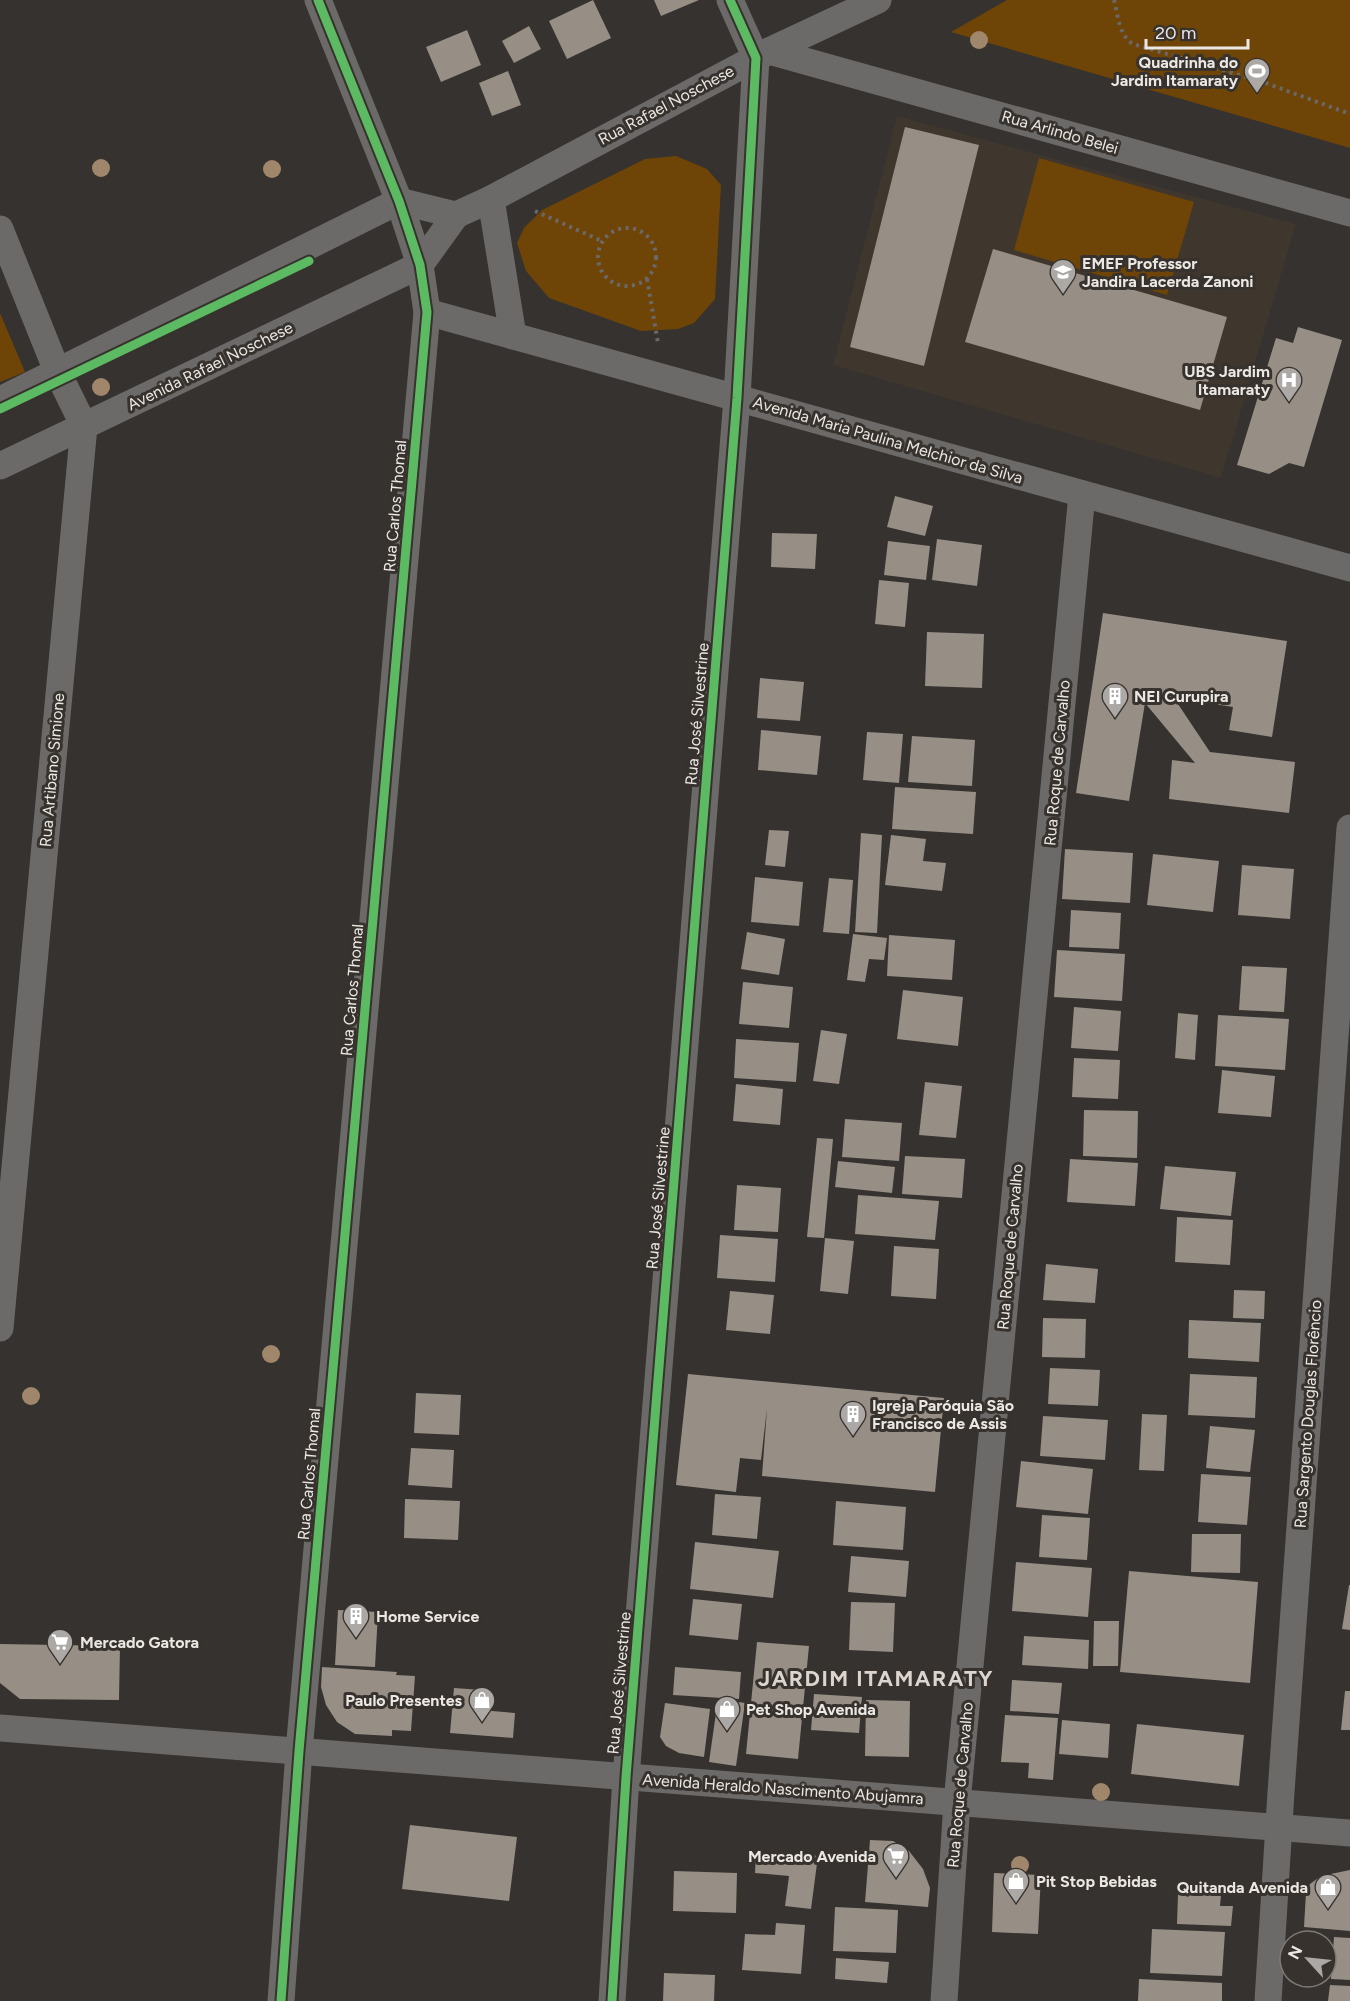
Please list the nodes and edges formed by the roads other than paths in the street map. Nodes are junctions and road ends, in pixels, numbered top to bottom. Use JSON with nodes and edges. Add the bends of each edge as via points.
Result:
{"nodes":[{"id":1,"x":318,"y":0,"type":"edge"},
{"id":2,"x":730,"y":0,"type":"edge"},
{"id":3,"x":878,"y":0,"type":"edge"},
{"id":4,"x":763,"y":54,"type":"junction"},
{"id":5,"x":495,"y":197,"type":"junction"},
{"id":6,"x":399,"y":201,"type":"junction"},
{"id":7,"x":1350,"y":213,"type":"edge"},
{"id":8,"x":456,"y":214,"type":"junction"},
{"id":9,"x":0,"y":229,"type":"edge"},
{"id":10,"x":420,"y":265,"type":"junction"},
{"id":11,"x":427,"y":312,"type":"junction"},
{"id":12,"x":513,"y":336,"type":"junction"},
{"id":13,"x":57,"y":371,"type":"junction"},
{"id":14,"x":737,"y":398,"type":"junction"},
{"id":15,"x":0,"y":400,"type":"edge"},
{"id":16,"x":84,"y":426,"type":"junction"},
{"id":17,"x":0,"y":466,"type":"edge"},
{"id":18,"x":1082,"y":494,"type":"junction"},
{"id":19,"x":1350,"y":568,"type":"edge"},
{"id":20,"x":1350,"y":828,"type":"edge"},
{"id":21,"x":0,"y":1328,"type":"edge"},
{"id":22,"x":0,"y":1728,"type":"edge"},
{"id":23,"x":299,"y":1751,"type":"junction"},
{"id":24,"x":626,"y":1777,"type":"junction"},
{"id":25,"x":957,"y":1802,"type":"junction"},
{"id":26,"x":1278,"y":1827,"type":"junction"},
{"id":27,"x":1350,"y":1833,"type":"edge"},
{"id":28,"x":281,"y":2001,"type":"edge"},
{"id":29,"x":612,"y":2001,"type":"edge"},
{"id":30,"x":944,"y":2001,"type":"edge"},
{"id":31,"x":1268,"y":2001,"type":"edge"}],
"edges":[{"from":1,"to":6,"type":"street","name":"Rua Carlos Thomal"},
{"from":2,"to":4,"type":"street"},
{"from":3,"to":4,"type":"street","name":"Rua Rafael Noschese"},
{"from":4,"to":5,"type":"street","name":"Rua Rafael Noschese"},
{"from":4,"to":7,"type":"street","name":"Rua Arlindo Belei"},
{"from":4,"to":14,"type":"street","name":"Rua José Silvestrine"},
{"from":5,"to":8,"type":"street","name":"Rua Rafael Noschese"},
{"from":5,"to":12,"type":"street"},
{"from":6,"to":8,"type":"street"},
{"from":6,"to":10,"type":"street","name":"Rua Carlos Thomal"},
{"from":6,"to":13,"type":"street"},
{"from":8,"to":10,"type":"street"},
{"from":9,"to":13,"type":"street"},
{"from":10,"to":11,"type":"street","name":"Rua Carlos Thomal"},
{"from":10,"to":16,"type":"street","name":"Avenida Rafael Noschese"},
{"from":11,"to":12,"type":"street","name":"Avenida Maria Paulina Melchior da Silva"},
{"from":11,"to":23,"type":"street","name":"Rua Carlos Thomal"},
{"from":12,"to":14,"type":"street","name":"Avenida Maria Paulina Melchior da Silva"},
{"from":13,"to":15,"type":"street"},
{"from":13,"to":16,"type":"street"},
{"from":14,"to":18,"type":"street","name":"Avenida Maria Paulina Melchior da Silva"},
{"from":14,"to":24,"type":"street","name":"Rua José Silvestrine"},
{"from":16,"to":17,"type":"street","name":"Avenida Rafael Noschese"},
{"from":16,"to":21,"type":"street","name":"Rua Artibano Simione"},
{"from":18,"to":19,"type":"street","name":"Avenida Maria Paulina Melchior da Silva"},
{"from":18,"to":25,"type":"street","name":"Rua Roque de Carvalho"},
{"from":20,"to":26,"type":"street","name":"Rua Sargento Douglas Florêncio"},
{"from":22,"to":23,"type":"street","name":"Avenida Heraldo Nascimento Abujamra"},
{"from":23,"to":24,"type":"street","name":"Avenida Heraldo Nascimento Abujamra"},
{"from":23,"to":28,"type":"street","name":"Rua Carlos Thomal"},
{"from":24,"to":25,"type":"street","name":"Avenida Heraldo Nascimento Abujamra"},
{"from":24,"to":29,"type":"street","name":"Rua José Silvestrine"},
{"from":25,"to":26,"type":"street","name":"Avenida Heraldo Nascimento Abujamra"},
{"from":25,"to":30,"type":"street","name":"Rua Roque de Carvalho"},
{"from":26,"to":27,"type":"street","name":"Avenida Heraldo Nascimento Abujamra"},
{"from":26,"to":31,"type":"street","name":"Rua Sargento Douglas Florêncio"}]}
